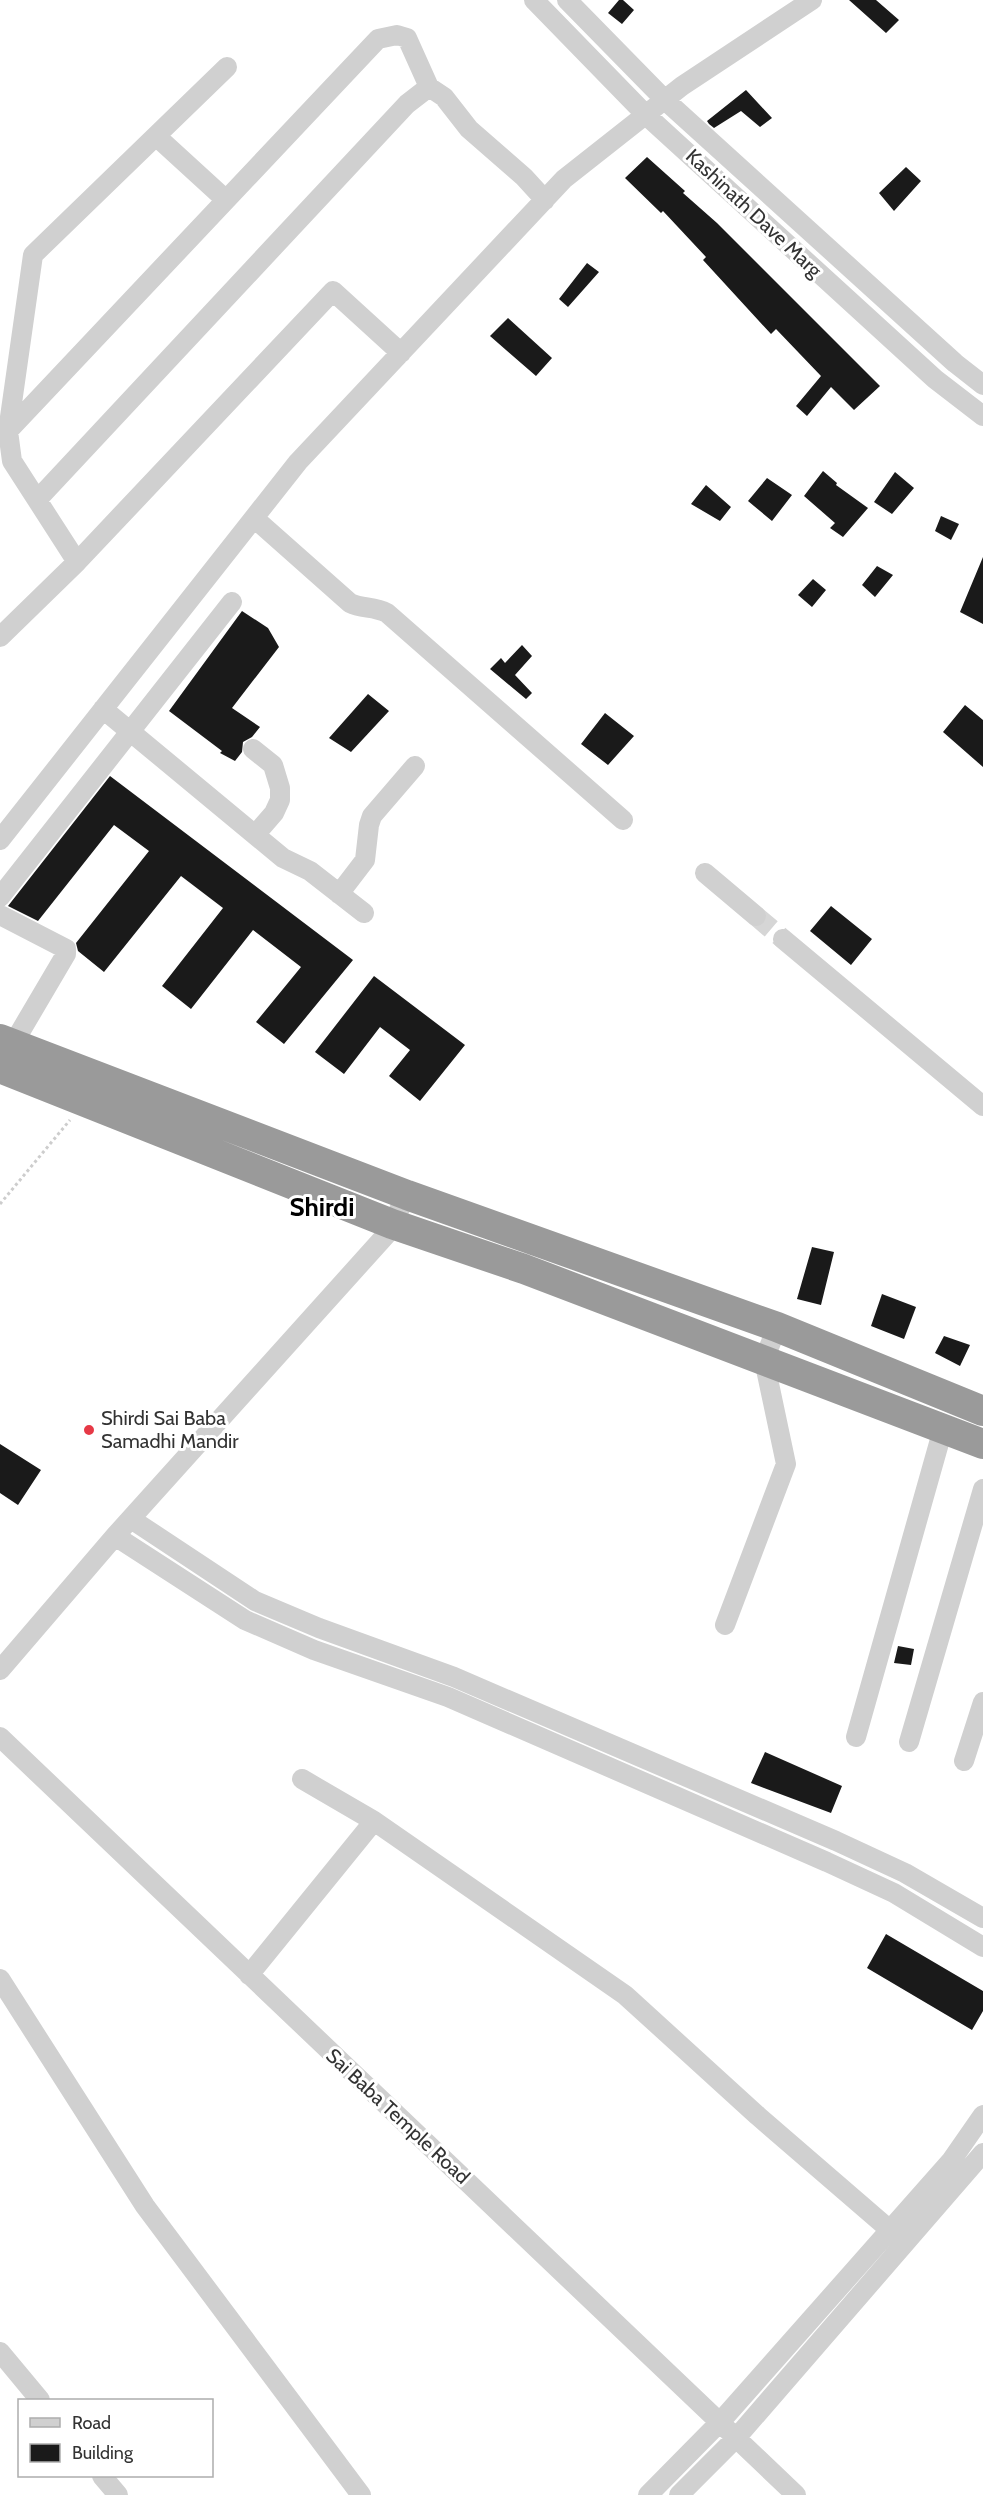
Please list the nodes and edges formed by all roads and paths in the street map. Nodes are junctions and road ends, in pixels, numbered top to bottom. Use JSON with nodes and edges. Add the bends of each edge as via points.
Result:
{"nodes":[{"id":1,"x":534,"y":0,"type":"edge"},
{"id":2,"x":567,"y":0,"type":"edge"},
{"id":3,"x":812,"y":0,"type":"edge"},
{"id":4,"x":227,"y":67,"type":"dead end"},
{"id":5,"x":429,"y":87,"type":"junction"},
{"id":6,"x":664,"y":100,"type":"junction"},
{"id":7,"x":646,"y":115,"type":"junction"},
{"id":8,"x":156,"y":136,"type":"junction"},
{"id":9,"x":226,"y":200,"type":"junction"},
{"id":10,"x":545,"y":200,"type":"junction"},
{"id":11,"x":401,"y":353,"type":"junction"},
{"id":12,"x":983,"y":385,"type":"edge"},
{"id":13,"x":983,"y":416,"type":"edge"},
{"id":14,"x":8,"y":431,"type":"junction"},
{"id":15,"x":6,"y":465,"type":"edge"},
{"id":16,"x":37,"y":500,"type":"junction"},
{"id":17,"x":254,"y":518,"type":"junction"},
{"id":18,"x":77,"y":562,"type":"junction"},
{"id":19,"x":232,"y":602,"type":"dead end"},
{"id":20,"x":0,"y":637,"type":"edge"},
{"id":21,"x":104,"y":709,"type":"junction"},
{"id":22,"x":131,"y":732,"type":"junction"},
{"id":23,"x":253,"y":749,"type":"dead end"},
{"id":24,"x":415,"y":766,"type":"dead end"},
{"id":25,"x":623,"y":820,"type":"dead end"},
{"id":26,"x":255,"y":835,"type":"junction"},
{"id":27,"x":0,"y":840,"type":"edge"},
{"id":28,"x":705,"y":873,"type":"dead end"},
{"id":29,"x":339,"y":894,"type":"junction"},
{"id":30,"x":0,"y":897,"type":"edge"},
{"id":31,"x":364,"y":914,"type":"dead end"},
{"id":32,"x":0,"y":915,"type":"edge"},
{"id":33,"x":756,"y":916,"type":"tunnel mouth"},
{"id":34,"x":783,"y":939,"type":"tunnel mouth"},
{"id":35,"x":4,"y":1050,"type":"edge"},
{"id":36,"x":80,"y":1099,"type":"junction"},
{"id":37,"x":983,"y":1106,"type":"edge"},
{"id":38,"x":407,"y":1195,"type":"junction"},
{"id":39,"x":0,"y":1204,"type":"edge"},
{"id":40,"x":392,"y":1224,"type":"junction"},
{"id":41,"x":777,"y":1327,"type":"junction"},
{"id":42,"x":764,"y":1360,"type":"junction"},
{"id":43,"x":983,"y":1412,"type":"edge"},
{"id":44,"x":944,"y":1428,"type":"junction"},
{"id":45,"x":983,"y":1444,"type":"edge"},
{"id":46,"x":983,"y":1489,"type":"edge"},
{"id":47,"x":130,"y":1519,"type":"junction"},
{"id":48,"x":115,"y":1536,"type":"junction"},
{"id":49,"x":725,"y":1625,"type":"dead end"},
{"id":50,"x":0,"y":1670,"type":"edge"},
{"id":51,"x":983,"y":1702,"type":"edge"},
{"id":52,"x":0,"y":1737,"type":"edge"},
{"id":53,"x":856,"y":1737,"type":"dead end"},
{"id":54,"x":909,"y":1742,"type":"dead end"},
{"id":55,"x":964,"y":1761,"type":"dead end"},
{"id":56,"x":302,"y":1779,"type":"dead end"},
{"id":57,"x":375,"y":1821,"type":"junction"},
{"id":58,"x":983,"y":1918,"type":"edge"},
{"id":59,"x":983,"y":1947,"type":"edge"},
{"id":60,"x":249,"y":1975,"type":"junction"},
{"id":61,"x":0,"y":1978,"type":"edge"},
{"id":62,"x":983,"y":2115,"type":"edge"},
{"id":63,"x":983,"y":2153,"type":"edge"},
{"id":64,"x":890,"y":2230,"type":"junction"},
{"id":65,"x":0,"y":2352,"type":"edge"},
{"id":66,"x":39,"y":2399,"type":"edge"},
{"id":67,"x":721,"y":2421,"type":"junction"},
{"id":68,"x":737,"y":2437,"type":"junction"},
{"id":69,"x":104,"y":2477,"type":"edge"},
{"id":70,"x":118,"y":2495,"type":"edge"},
{"id":71,"x":361,"y":2495,"type":"edge"},
{"id":72,"x":648,"y":2495,"type":"edge"},
{"id":73,"x":679,"y":2495,"type":"edge"},
{"id":74,"x":796,"y":2495,"type":"edge"}],
"edges":[{"from":1,"to":7,"type":"street","name":"Kashinath Dave Marg"},
{"from":2,"to":6,"type":"street","name":"Kashinath Dave Marg"},
{"from":3,"to":6,"type":"street"},
{"from":4,"to":8,"type":"street"},
{"from":5,"to":9,"type":"street","via":[[406,38],[397,35],[378,39]]},
{"from":5,"to":10,"type":"street","via":[[444,96],[469,129]]},
{"from":5,"to":16,"type":"street","via":[[407,104]]},
{"from":6,"to":7,"type":"street"},
{"from":6,"to":12,"type":"street","name":"Kashinath Dave Marg"},
{"from":7,"to":10,"type":"street","via":[[564,179]]},
{"from":7,"to":13,"type":"street","name":"Kashinath Dave Marg","via":[[935,379]]},
{"from":8,"to":9,"type":"street"},
{"from":8,"to":14,"type":"street","via":[[33,255]]},
{"from":9,"to":14,"type":"street"},
{"from":10,"to":11,"type":"street"},
{"from":11,"to":17,"type":"street","via":[[298,462]]},
{"from":11,"to":18,"type":"street","via":[[333,291]]},
{"from":14,"to":15,"type":"street"},
{"from":15,"to":16,"type":"street"},
{"from":16,"to":18,"type":"street"},
{"from":17,"to":21,"type":"street"},
{"from":17,"to":25,"type":"street","via":[[350,603],[387,613]]},
{"from":18,"to":20,"type":"street"},
{"from":19,"to":22,"type":"street"},
{"from":21,"to":22,"type":"street"},
{"from":21,"to":27,"type":"street"},
{"from":22,"to":26,"type":"street"},
{"from":22,"to":30,"type":"street"},
{"from":23,"to":26,"type":"street","via":[[273,765],[280,788],[274,813]]},
{"from":24,"to":29,"type":"street","via":[[372,816],[364,860]]},
{"from":26,"to":29,"type":"street"},
{"from":28,"to":33,"type":"street"},
{"from":29,"to":31,"type":"street"},
{"from":32,"to":35,"type":"street","via":[[66,949]]},
{"from":34,"to":37,"type":"street"},
{"from":35,"to":36,"type":"highway"},
{"from":35,"to":38,"type":"highway"},
{"from":36,"to":39,"type":"path","via":[[69,1124]]},
{"from":36,"to":40,"type":"highway"},
{"from":38,"to":40,"type":"street"},
{"from":38,"to":41,"type":"highway"},
{"from":40,"to":42,"type":"highway","via":[[524,1269]]},
{"from":40,"to":47,"type":"street"},
{"from":41,"to":42,"type":"street"},
{"from":41,"to":43,"type":"highway"},
{"from":42,"to":44,"type":"highway"},
{"from":42,"to":49,"type":"street","via":[[786,1464]]},
{"from":44,"to":45,"type":"highway"},
{"from":44,"to":53,"type":"street"},
{"from":46,"to":54,"type":"street"},
{"from":47,"to":48,"type":"street"},
{"from":47,"to":58,"type":"street","via":[[255,1601],[454,1677],[836,1841],[905,1873]]},
{"from":48,"to":50,"type":"street"},
{"from":48,"to":59,"type":"street","via":[[245,1620],[314,1650],[448,1697],[826,1862],[894,1893]]},
{"from":51,"to":55,"type":"street"},
{"from":52,"to":60,"type":"street","name":"Sai Baba Temple Road"},
{"from":56,"to":57,"type":"street"},
{"from":57,"to":60,"type":"street"},
{"from":57,"to":64,"type":"street","via":[[625,1995]]},
{"from":60,"to":67,"type":"street","name":"Sai Baba Temple Road"},
{"from":61,"to":71,"type":"street","via":[[145,2206]]},
{"from":62,"to":64,"type":"street","via":[[951,2161]]},
{"from":63,"to":68,"type":"street"},
{"from":64,"to":67,"type":"street"},
{"from":65,"to":66,"type":"street"},
{"from":67,"to":68,"type":"street","name":"Sai Baba Temple Road"},
{"from":67,"to":72,"type":"street"},
{"from":68,"to":73,"type":"street"},
{"from":68,"to":74,"type":"street","name":"Sai Baba Temple Road"},
{"from":69,"to":70,"type":"street"}]}
